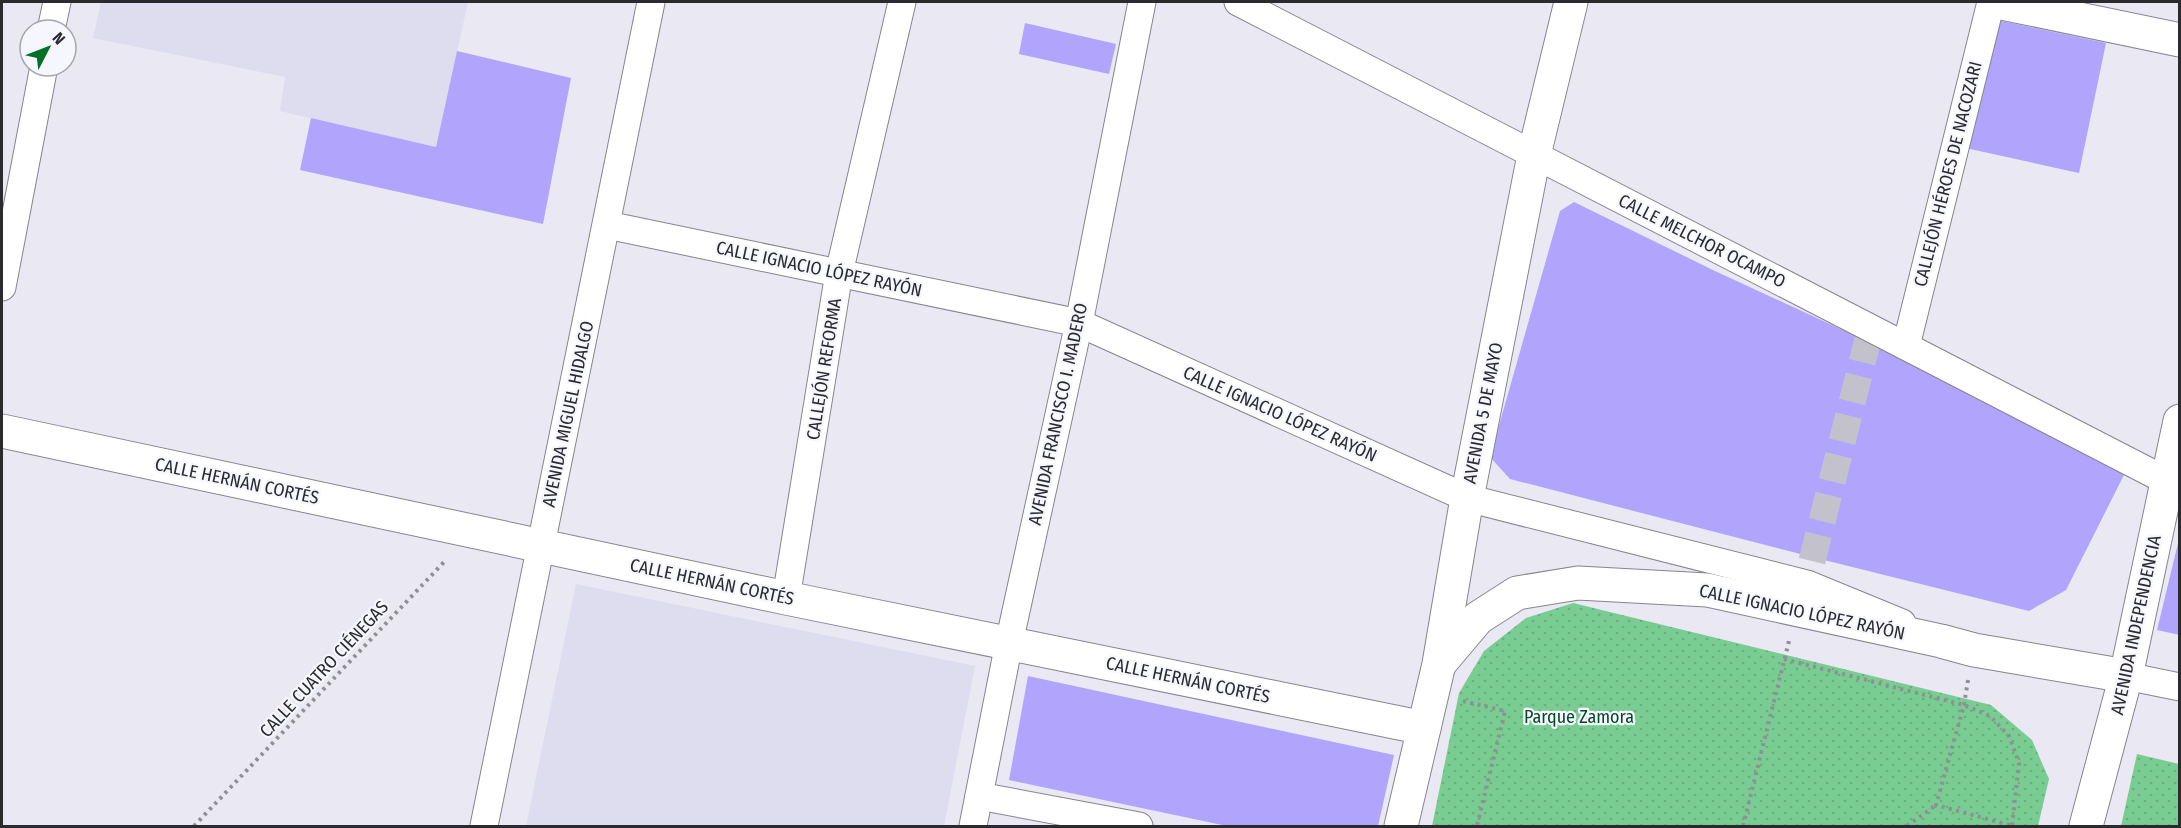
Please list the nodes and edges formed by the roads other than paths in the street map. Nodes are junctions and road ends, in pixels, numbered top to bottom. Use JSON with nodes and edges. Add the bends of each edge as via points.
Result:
{"nodes":[{"id":1,"x":57,"y":2,"type":"edge"},
{"id":2,"x":651,"y":2,"type":"edge"},
{"id":3,"x":902,"y":2,"type":"edge"},
{"id":4,"x":1142,"y":2,"type":"edge"},
{"id":5,"x":1238,"y":2,"type":"edge"},
{"id":6,"x":1571,"y":2,"type":"edge"},
{"id":7,"x":1991,"y":2,"type":"edge"},
{"id":8,"x":1997,"y":2,"type":"edge"},
{"id":9,"x":54,"y":18,"type":"edge"},
{"id":10,"x":2180,"y":40,"type":"edge"},
{"id":11,"x":42,"y":78,"type":"edge"},
{"id":12,"x":1534,"y":155,"type":"junction"},
{"id":13,"x":607,"y":225,"type":"junction"},
{"id":14,"x":839,"y":273,"type":"junction"},
{"id":15,"x":2,"y":287,"type":"edge"},
{"id":16,"x":1079,"y":323,"type":"junction"},
{"id":17,"x":1906,"y":346,"type":"junction"},
{"id":18,"x":2,"y":431,"type":"edge"},
{"id":19,"x":2178,"y":431,"type":"edge"},
{"id":20,"x":2167,"y":481,"type":"junction"},
{"id":21,"x":1467,"y":498,"type":"junction"},
{"id":22,"x":540,"y":546,"type":"junction"},
{"id":23,"x":1806,"y":585,"type":"junction"},
{"id":24,"x":786,"y":598,"type":"junction"},
{"id":25,"x":1009,"y":643,"type":"junction"},
{"id":26,"x":2126,"y":676,"type":"junction"},
{"id":27,"x":1435,"y":679,"type":"junction"},
{"id":28,"x":2180,"y":687,"type":"edge"},
{"id":29,"x":1424,"y":728,"type":"junction"},
{"id":30,"x":979,"y":796,"type":"junction"},
{"id":31,"x":484,"y":826,"type":"edge"},
{"id":32,"x":973,"y":826,"type":"edge"},
{"id":33,"x":1139,"y":826,"type":"edge"},
{"id":34,"x":1401,"y":826,"type":"edge"},
{"id":35,"x":2086,"y":826,"type":"edge"}],
"edges":[{"from":1,"to":9,"type":"street"},
{"from":2,"to":13,"type":"street","name":"AVENIDA MIGUEL HIDALGO"},
{"from":3,"to":14,"type":"street","name":"CALLEJÓN REFORMA"},
{"from":4,"to":16,"type":"street","name":"AVENIDA FRANCISCO I. MADERO"},
{"from":5,"to":12,"type":"street","name":"CALLE MELCHOR OCAMPO"},
{"from":6,"to":12,"type":"main road","name":"AVENIDA 5 DE MAYO"},
{"from":7,"to":17,"type":"street","name":"CALLEJÓN HÉROES DE NACOZARI"},
{"from":8,"to":10,"type":"main road"},
{"from":11,"to":15,"type":"street"},
{"from":12,"to":17,"type":"street","name":"CALLE MELCHOR OCAMPO","via":[[1870,334]]},
{"from":12,"to":21,"type":"main road","name":"AVENIDA 5 DE MAYO"},
{"from":13,"to":14,"type":"street","name":"CALLE IGNACIO LÓPEZ RAYÓN"},
{"from":13,"to":22,"type":"street","name":"AVENIDA MIGUEL HIDALGO"},
{"from":14,"to":16,"type":"street","name":"CALLE IGNACIO LÓPEZ RAYÓN"},
{"from":14,"to":24,"type":"street","name":"CALLEJÓN REFORMA"},
{"from":16,"to":21,"type":"street","name":"CALLE IGNACIO LÓPEZ RAYÓN"},
{"from":16,"to":25,"type":"street","name":"AVENIDA FRANCISCO I. MADERO"},
{"from":17,"to":20,"type":"street","name":"CALLE MELCHOR OCAMPO"},
{"from":18,"to":22,"type":"main road","name":"CALLE HERNÁN CORTÉS"},
{"from":19,"to":20,"type":"main road","name":"AVENIDA INDEPENDENCIA"},
{"from":20,"to":26,"type":"main road","name":"AVENIDA INDEPENDENCIA"},
{"from":21,"to":23,"type":"street","name":"CALLE IGNACIO LÓPEZ RAYÓN"},
{"from":21,"to":27,"type":"main road","name":"AVENIDA 5 DE MAYO"},
{"from":22,"to":24,"type":"main road","name":"CALLE HERNÁN CORTÉS"},
{"from":22,"to":31,"type":"street","name":"AVENIDA MIGUEL HIDALGO"},
{"from":23,"to":26,"type":"main road","name":"CALLE IGNACIO LÓPEZ RAYÓN","via":[[1941,641]]},
{"from":23,"to":27,"type":"main road","name":"CALLE IGNACIO LÓPEZ RAYÓN","via":[[1707,590],[1578,583],[1517,593],[1478,618]]},
{"from":24,"to":25,"type":"main road","name":"CALLE HERNÁN CORTÉS"},
{"from":25,"to":29,"type":"main road","name":"CALLE HERNÁN CORTÉS"},
{"from":25,"to":30,"type":"street","name":"AVENIDA FRANCISCO I. MADERO"},
{"from":26,"to":28,"type":"street","name":"CALLE IGNACIO LÓPEZ RAYÓN"},
{"from":26,"to":35,"type":"main road","name":"AVENIDA INDEPENDENCIA"},
{"from":27,"to":29,"type":"main road","name":"AVENIDA 5 DE MAYO"},
{"from":29,"to":34,"type":"main road","name":"AVENIDA 5 DE MAYO"},
{"from":30,"to":32,"type":"street","name":"AVENIDA FRANCISCO I. MADERO"},
{"from":30,"to":33,"type":"street"}]}
